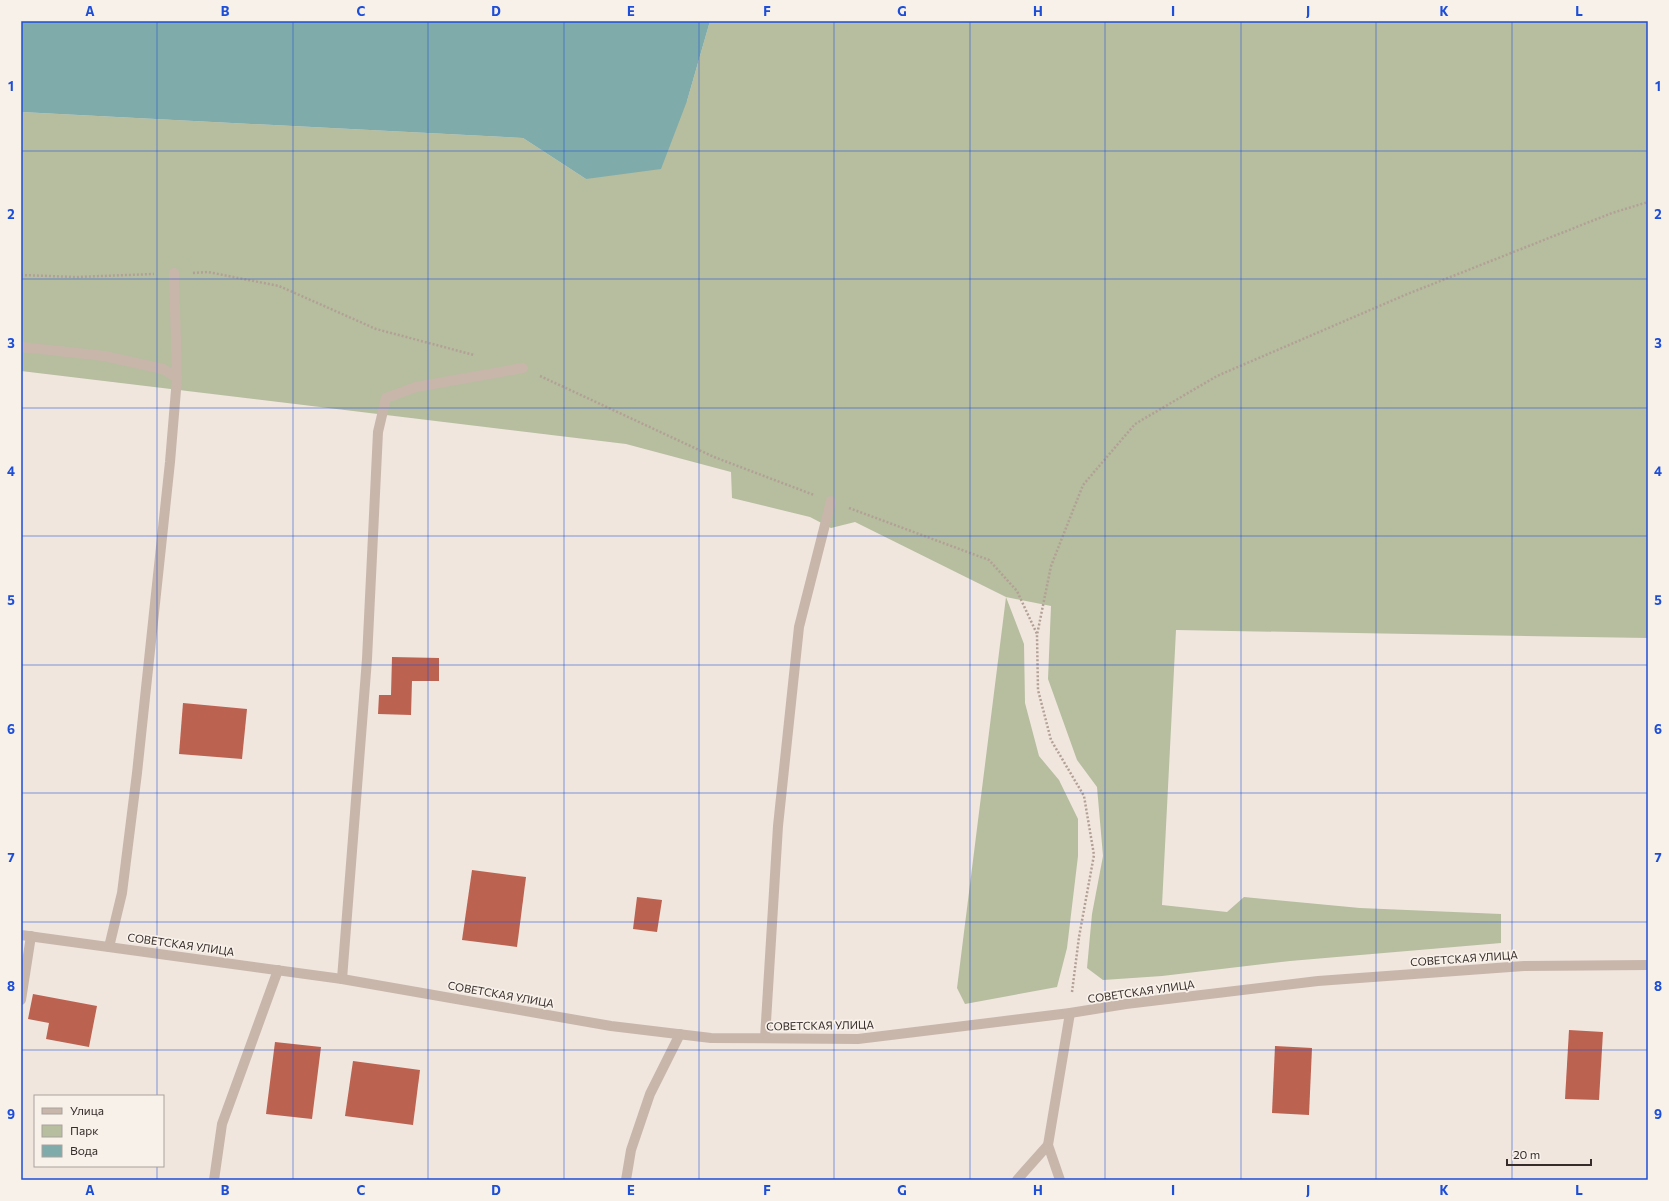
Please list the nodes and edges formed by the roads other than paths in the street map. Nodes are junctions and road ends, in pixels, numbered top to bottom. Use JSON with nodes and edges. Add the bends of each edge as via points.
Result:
{"nodes":[{"id":1,"x":174,"y":274,"type":"road end"},
{"id":2,"x":21,"y":347,"type":"edge"},
{"id":3,"x":523,"y":368,"type":"road end"},
{"id":4,"x":177,"y":378,"type":"junction"},
{"id":5,"x":832,"y":501,"type":"road end"},
{"id":6,"x":26,"y":935,"type":"edge"},
{"id":7,"x":109,"y":946,"type":"junction"},
{"id":8,"x":1648,"y":965,"type":"edge"},
{"id":9,"x":278,"y":970,"type":"junction"},
{"id":10,"x":342,"y":979,"type":"junction"},
{"id":11,"x":21,"y":1000,"type":"edge"},
{"id":12,"x":1070,"y":1013,"type":"junction"},
{"id":13,"x":680,"y":1034,"type":"junction"},
{"id":14,"x":765,"y":1038,"type":"junction"},
{"id":15,"x":1048,"y":1145,"type":"junction"},
{"id":16,"x":214,"y":1180,"type":"edge"},
{"id":17,"x":626,"y":1180,"type":"edge"},
{"id":18,"x":1017,"y":1180,"type":"edge"},
{"id":19,"x":1060,"y":1180,"type":"edge"}],
"edges":[{"from":1,"to":4,"type":"street"},
{"from":2,"to":4,"type":"street","via":[[104,356],[163,369]]},
{"from":3,"to":10,"type":"street","via":[[416,387],[386,398],[378,432],[367,659]]},
{"from":4,"to":7,"type":"street","via":[[137,773],[122,893]]},
{"from":5,"to":14,"type":"street","via":[[799,627],[778,826]]},
{"from":6,"to":7,"type":"street","name":"СОВЕТСКАЯ УЛИЦА"},
{"from":6,"to":11,"type":"street"},
{"from":7,"to":9,"type":"street","name":"СОВЕТСКАЯ УЛИЦА"},
{"from":8,"to":12,"type":"street","name":"СОВЕТСКАЯ УЛИЦА","via":[[1524,966],[1318,981]]},
{"from":9,"to":10,"type":"street","name":"СОВЕТСКАЯ УЛИЦА"},
{"from":9,"to":16,"type":"street","via":[[222,1124]]},
{"from":10,"to":13,"type":"street","name":"СОВЕТСКАЯ УЛИЦА","via":[[611,1026]]},
{"from":12,"to":14,"type":"street","name":"СОВЕТСКАЯ УЛИЦА","via":[[858,1039]]},
{"from":12,"to":15,"type":"street"},
{"from":13,"to":14,"type":"street","name":"СОВЕТСКАЯ УЛИЦА","via":[[711,1038]]},
{"from":13,"to":17,"type":"street","via":[[650,1094],[631,1150]]},
{"from":15,"to":18,"type":"street"},
{"from":15,"to":19,"type":"street"}]}
